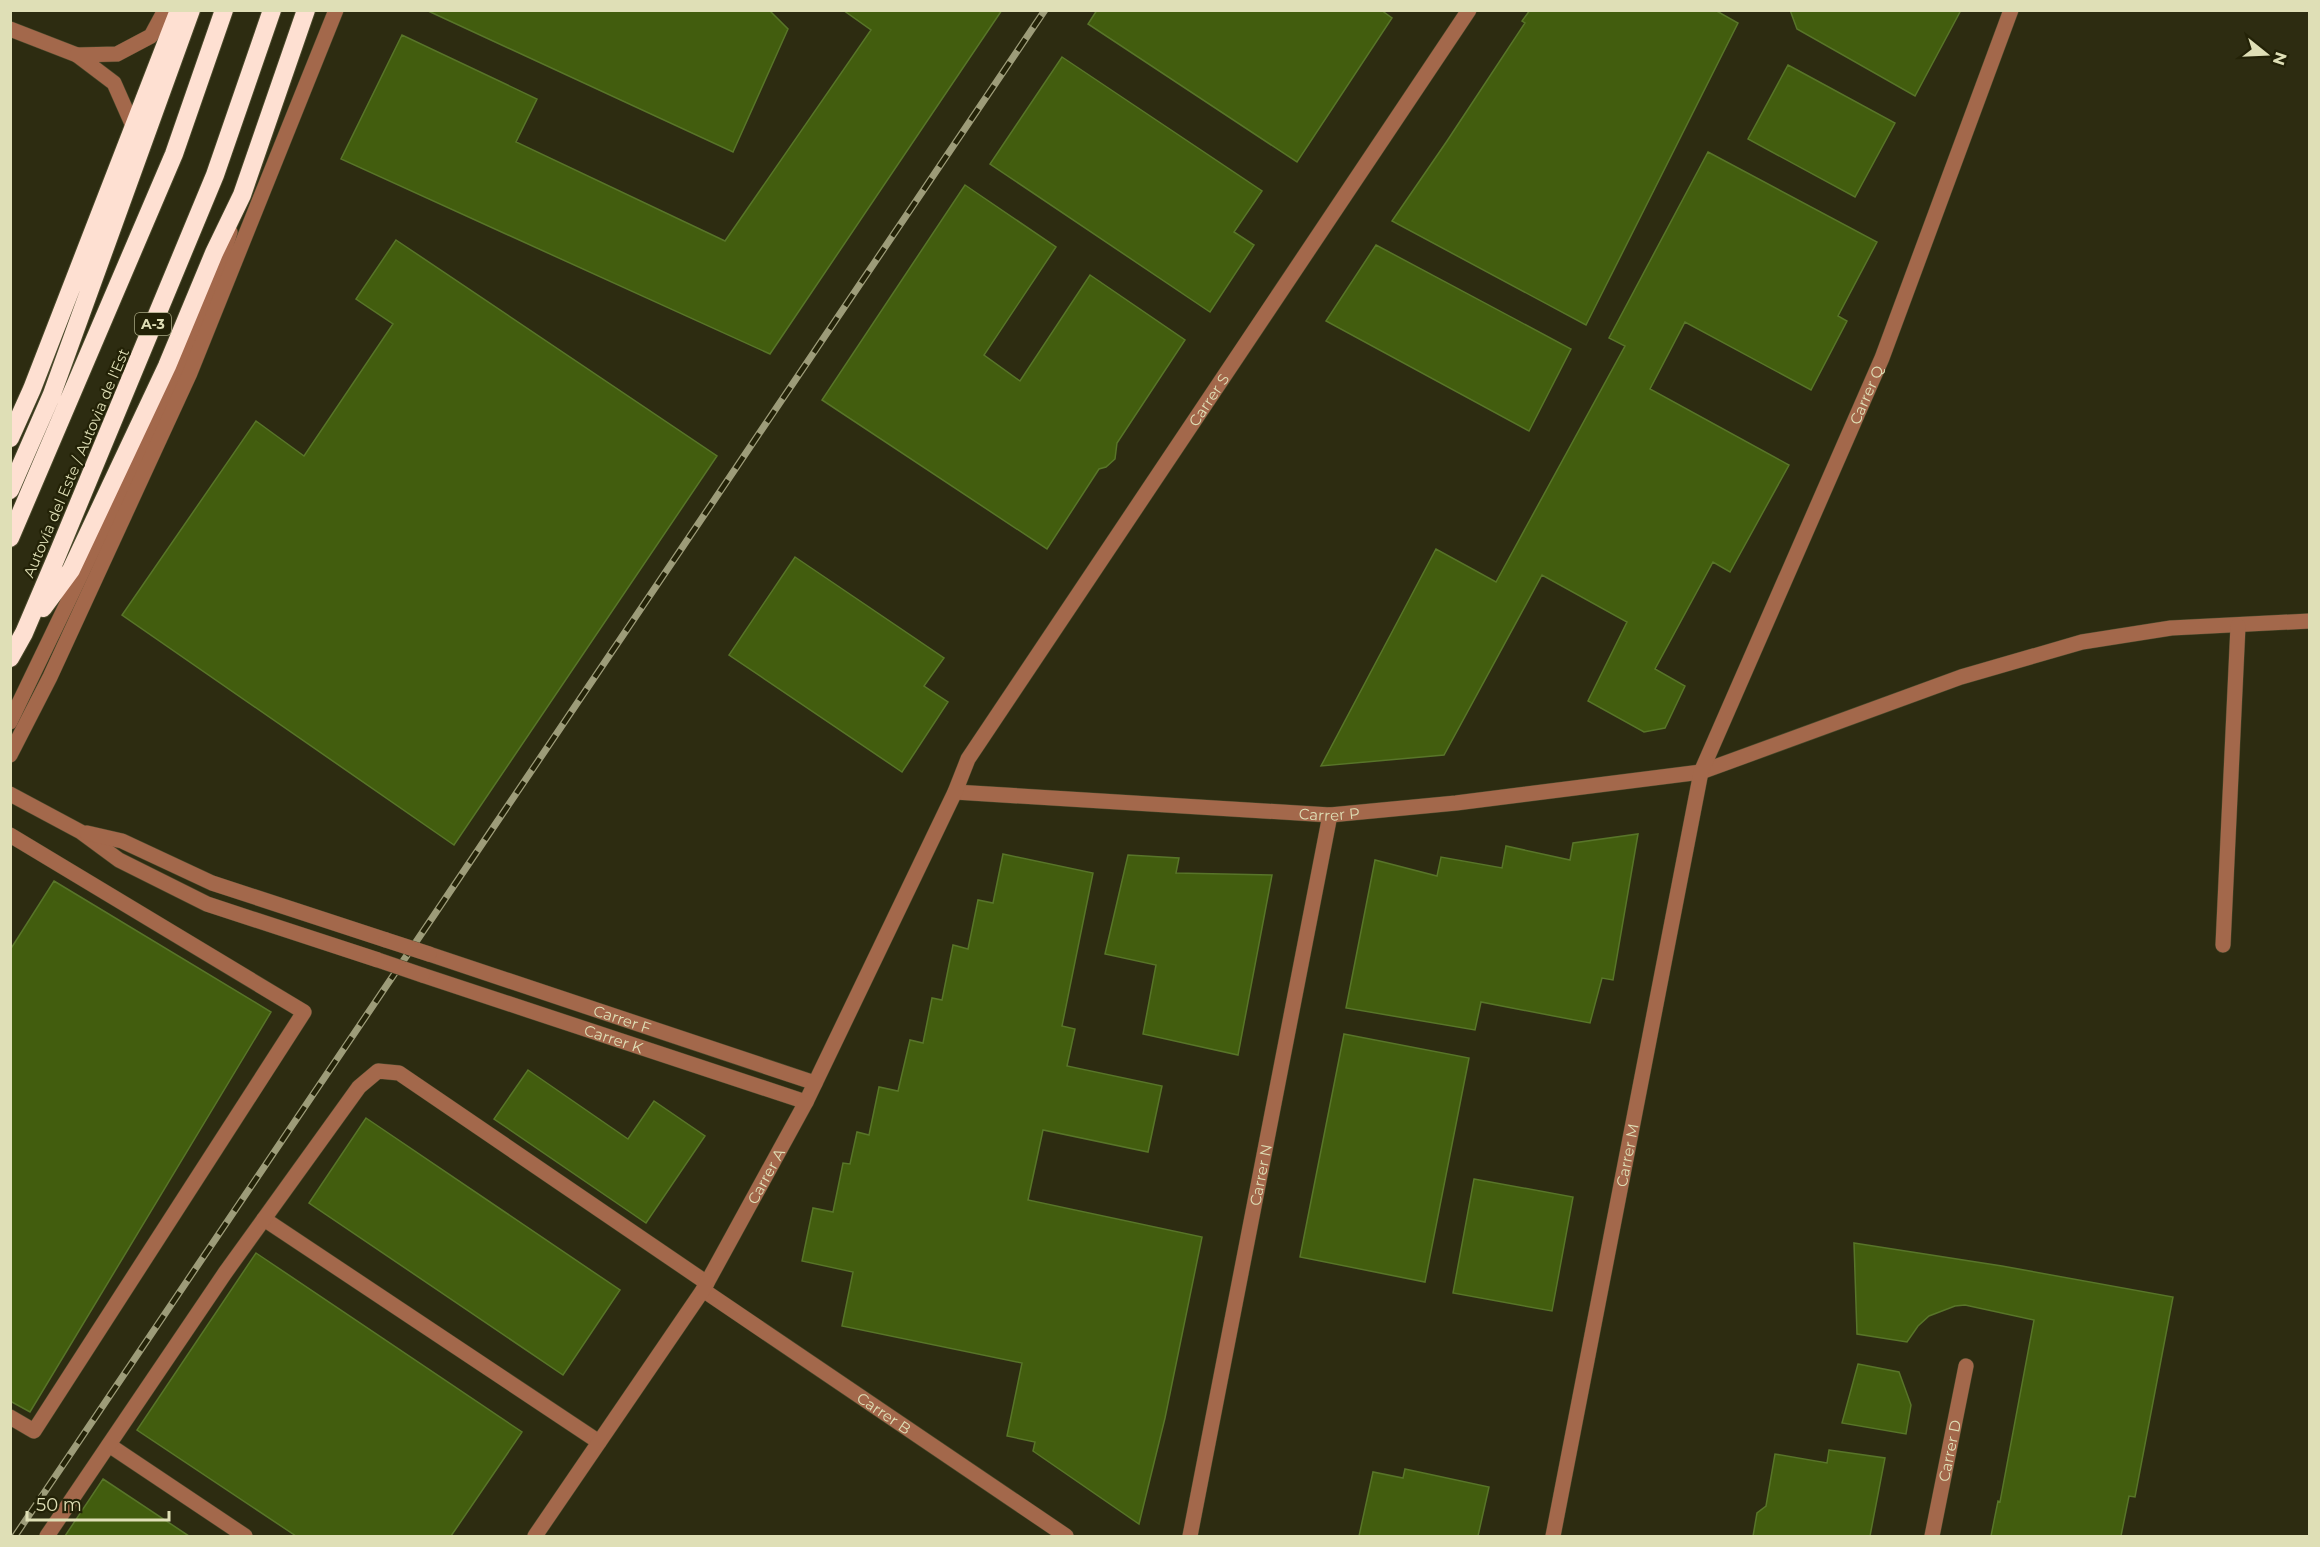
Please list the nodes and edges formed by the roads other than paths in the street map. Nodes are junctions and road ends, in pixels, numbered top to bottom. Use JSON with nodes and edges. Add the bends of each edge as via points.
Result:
{"nodes":[{"id":1,"x":165,"y":10,"type":"edge"},
{"id":2,"x":178,"y":10,"type":"edge"},
{"id":3,"x":191,"y":10,"type":"edge"},
{"id":4,"x":224,"y":10,"type":"edge"},
{"id":5,"x":272,"y":10,"type":"edge"},
{"id":6,"x":306,"y":10,"type":"edge"},
{"id":7,"x":336,"y":10,"type":"edge"},
{"id":8,"x":1469,"y":10,"type":"edge"},
{"id":9,"x":2011,"y":10,"type":"edge"},
{"id":10,"x":10,"y":29,"type":"edge"},
{"id":11,"x":77,"y":55,"type":"junction"},
{"id":12,"x":133,"y":126,"type":"junction"},
{"id":13,"x":242,"y":195,"type":"junction"},
{"id":14,"x":10,"y":438,"type":"edge"},
{"id":15,"x":10,"y":490,"type":"edge"},
{"id":16,"x":10,"y":538,"type":"edge"},
{"id":17,"x":2310,"y":621,"type":"edge"},
{"id":18,"x":2238,"y":626,"type":"junction"},
{"id":19,"x":24,"y":633,"type":"junction"},
{"id":20,"x":10,"y":658,"type":"edge"},
{"id":21,"x":10,"y":722,"type":"edge"},
{"id":22,"x":10,"y":755,"type":"edge"},
{"id":23,"x":1701,"y":772,"type":"junction"},
{"id":24,"x":955,"y":792,"type":"junction"},
{"id":25,"x":12,"y":798,"type":"edge"},
{"id":26,"x":1330,"y":815,"type":"junction"},
{"id":27,"x":81,"y":832,"type":"junction"},
{"id":28,"x":10,"y":835,"type":"edge"},
{"id":29,"x":2223,"y":945,"type":"dead end"},
{"id":30,"x":815,"y":1083,"type":"junction"},
{"id":31,"x":806,"y":1102,"type":"junction"},
{"id":32,"x":264,"y":1219,"type":"junction"},
{"id":33,"x":705,"y":1286,"type":"junction"},
{"id":34,"x":1966,"y":1366,"type":"dead end"},
{"id":35,"x":10,"y":1418,"type":"edge"},
{"id":36,"x":599,"y":1442,"type":"junction"},
{"id":37,"x":109,"y":1445,"type":"junction"},
{"id":38,"x":47,"y":1536,"type":"edge"},
{"id":39,"x":245,"y":1536,"type":"edge"},
{"id":40,"x":535,"y":1536,"type":"edge"},
{"id":41,"x":1066,"y":1536,"type":"edge"},
{"id":42,"x":1190,"y":1536,"type":"edge"},
{"id":43,"x":1553,"y":1536,"type":"edge"},
{"id":44,"x":1932,"y":1536,"type":"edge"}],
"edges":[{"from":1,"to":11,"type":"street","via":[[151,36],[143,41],[117,54]]},
{"from":2,"to":12,"type":"highway"},
{"from":3,"to":15,"type":"highway","via":[[52,394]]},
{"from":4,"to":16,"type":"highway","name":"Autovía del Este / Autovia de l'Est","via":[[174,154]]},
{"from":5,"to":19,"type":"highway","name":"Autovía del Este / Autovia de l'Est","number":"A-3","via":[[215,175]]},
{"from":6,"to":13,"type":"highway"},
{"from":7,"to":22,"type":"street","via":[[190,373]]},
{"from":8,"to":24,"type":"street","name":"Carrer S","via":[[968,759]]},
{"from":9,"to":23,"type":"street","name":"Carrer Q","via":[[1882,358]]},
{"from":10,"to":11,"type":"street"},
{"from":11,"to":12,"type":"street","via":[[114,83]]},
{"from":12,"to":14,"type":"highway"},
{"from":13,"to":19,"type":"highway","via":[[71,570]]},
{"from":13,"to":21,"type":"street","via":[[224,255],[177,369]]},
{"from":17,"to":18,"type":"street","name":"Carrer P"},
{"from":18,"to":23,"type":"street","name":"Carrer P","via":[[2171,628],[2082,642],[1961,677]]},
{"from":18,"to":29,"type":"street"},
{"from":19,"to":20,"type":"highway","name":"Autovía del Este / Autovia de l'Est","number":"A-3"},
{"from":23,"to":26,"type":"street","name":"Carrer P"},
{"from":23,"to":43,"type":"street","name":"Carrer M"},
{"from":24,"to":26,"type":"street","name":"Carrer P"},
{"from":24,"to":30,"type":"street","name":"Carrer A"},
{"from":25,"to":27,"type":"street"},
{"from":26,"to":42,"type":"street","name":"Carrer N"},
{"from":27,"to":30,"type":"street","name":"Carrer F","bridge":true,"via":[[122,841],[212,883]]},
{"from":27,"to":31,"type":"street","name":"Carrer K","bridge":true,"via":[[118,860],[207,904]]},
{"from":28,"to":35,"type":"street","via":[[304,1012],[34,1431]]},
{"from":30,"to":31,"type":"street","name":"Carrer A"},
{"from":31,"to":33,"type":"street","name":"Carrer A"},
{"from":32,"to":33,"type":"street","name":"Carrer B","via":[[358,1087],[378,1071],[389,1071],[399,1073]]},
{"from":32,"to":36,"type":"street"},
{"from":32,"to":37,"type":"street","name":"Carrer B"},
{"from":33,"to":36,"type":"street","name":"Carrer A"},
{"from":33,"to":41,"type":"street","name":"Carrer B"},
{"from":34,"to":44,"type":"street","name":"Carrer D"},
{"from":36,"to":40,"type":"street","name":"Carrer A"},
{"from":37,"to":38,"type":"street","name":"Carrer B"},
{"from":37,"to":39,"type":"street"}]}
